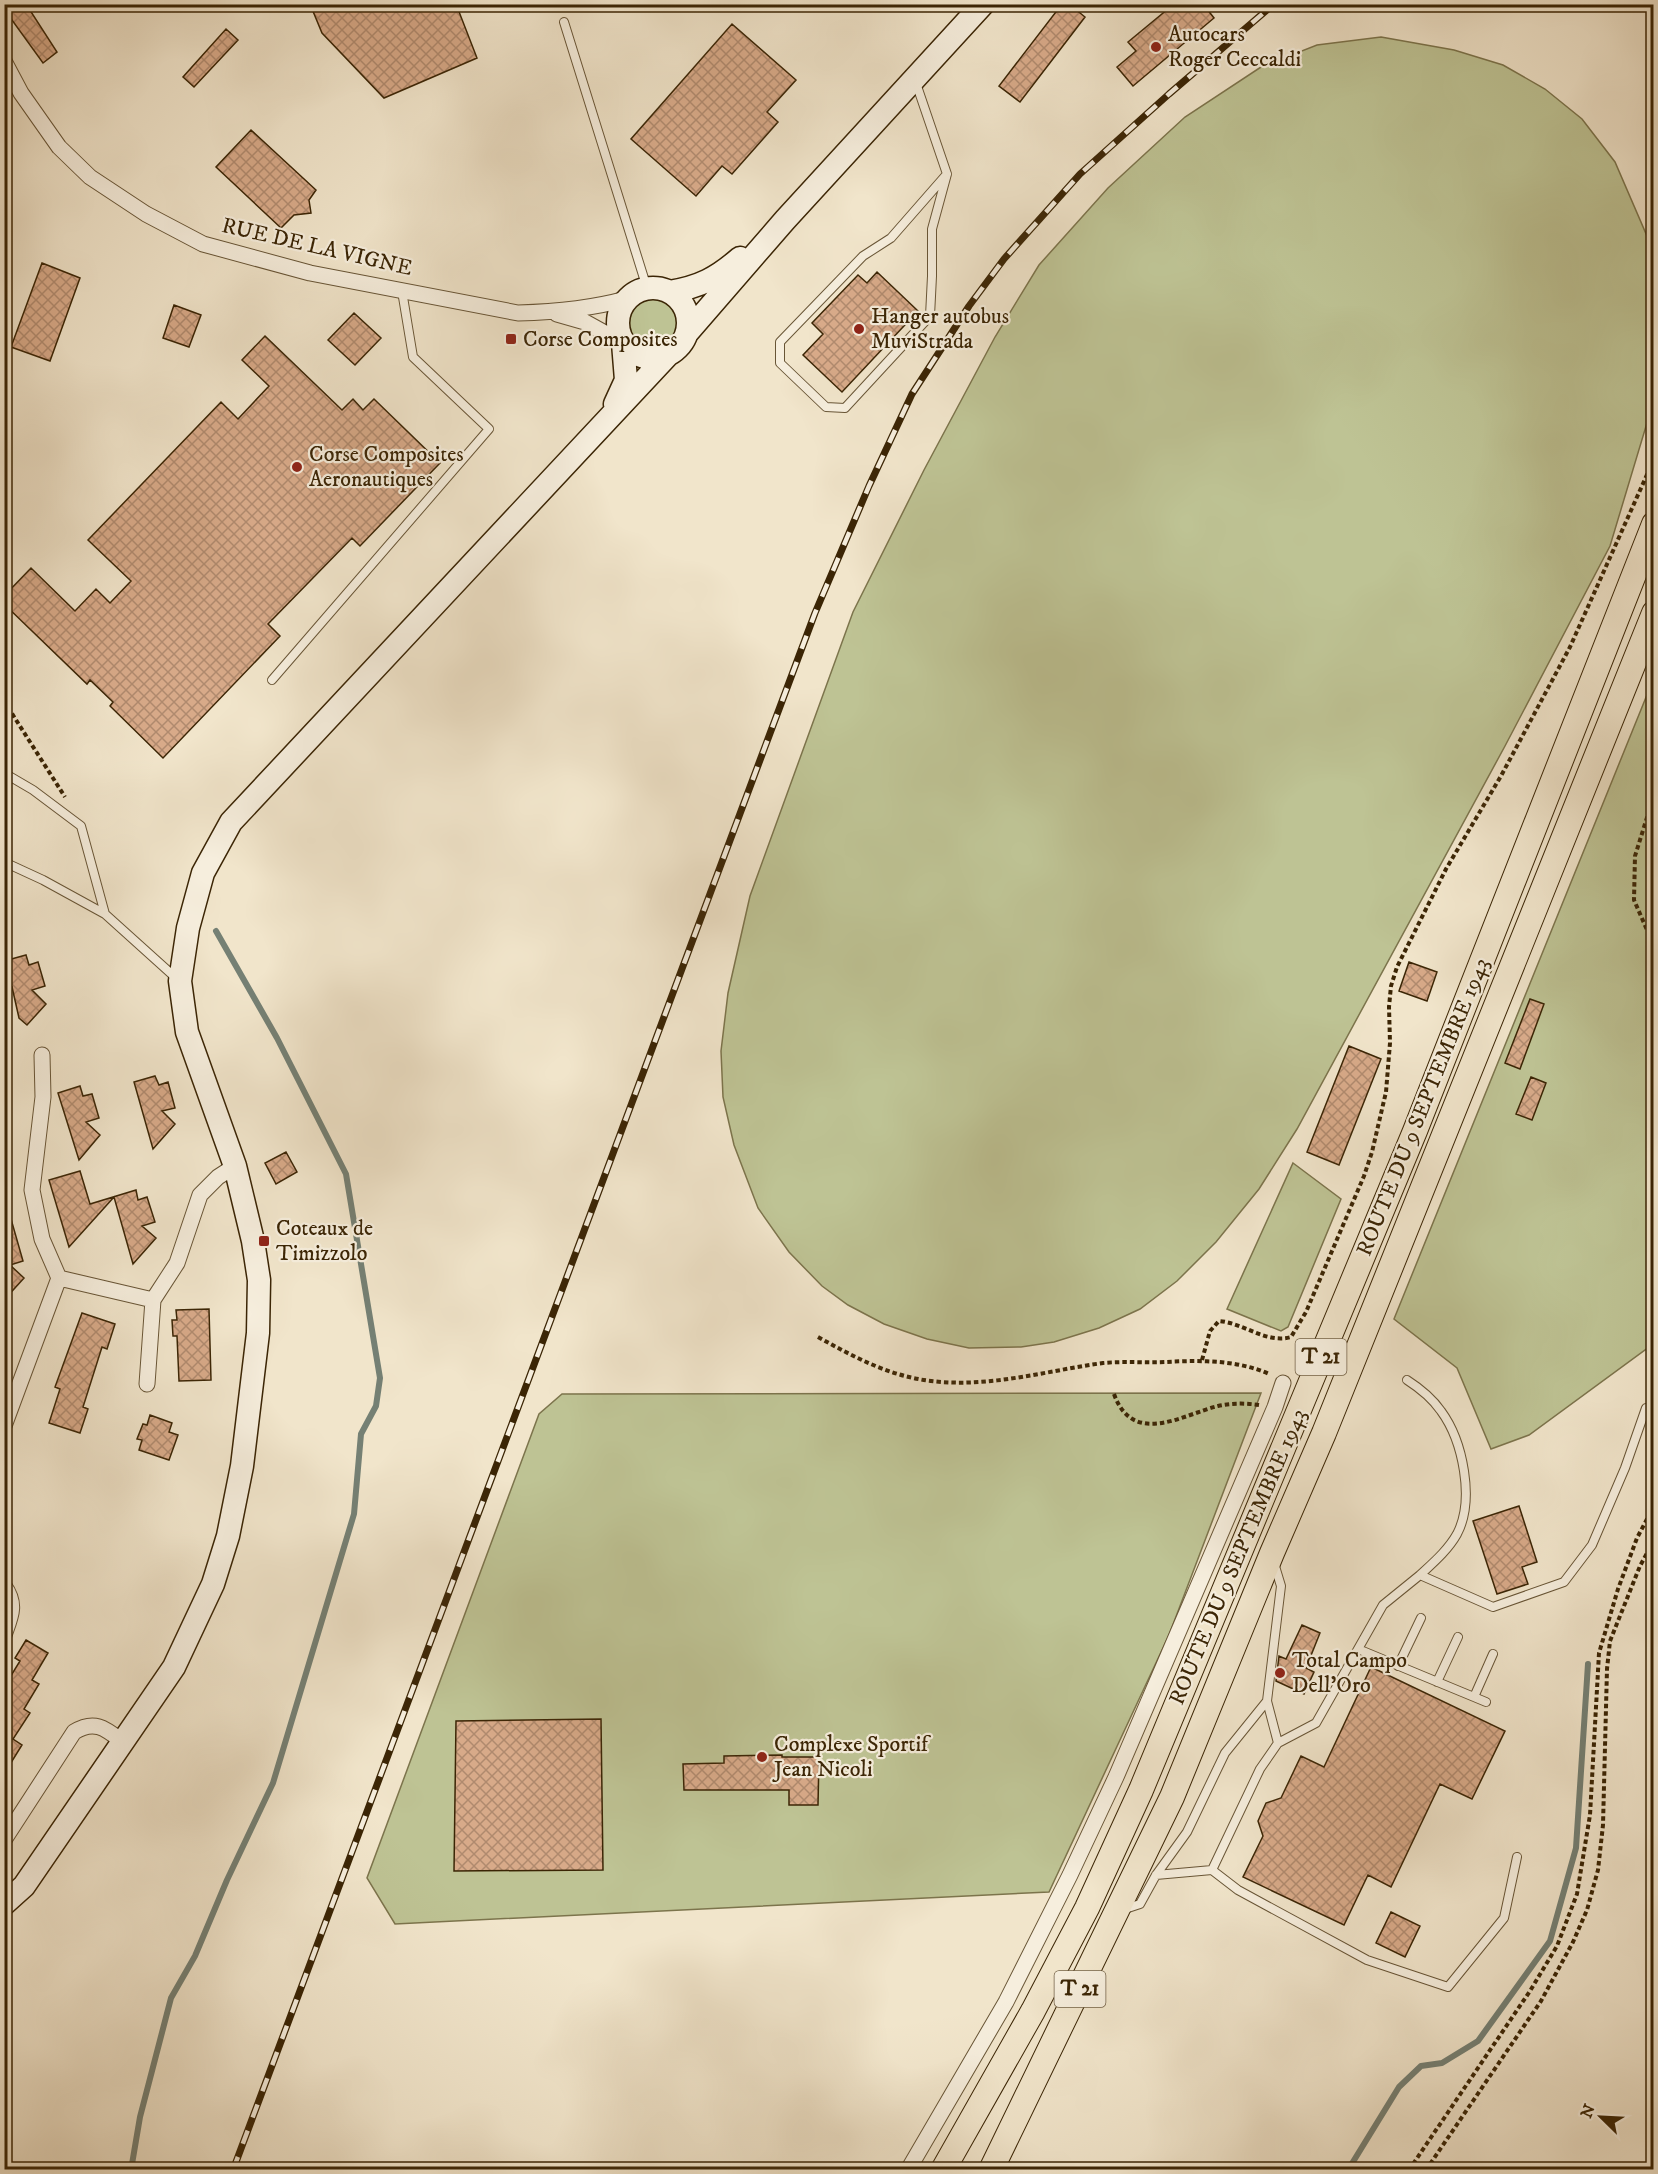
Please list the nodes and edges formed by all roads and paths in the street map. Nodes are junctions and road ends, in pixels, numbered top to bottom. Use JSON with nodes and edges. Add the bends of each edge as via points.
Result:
{"nodes":[{"id":1,"x":983,"y":4,"type":"edge"},
{"id":2,"x":564,"y":22,"type":"dead end"},
{"id":3,"x":4,"y":61,"type":"edge"},
{"id":4,"x":915,"y":79,"type":"junction"},
{"id":5,"x":947,"y":174,"type":"junction"},
{"id":6,"x":785,"y":220,"type":"junction"},
{"id":7,"x":646,"y":288,"type":"junction"},
{"id":8,"x":402,"y":291,"type":"junction"},
{"id":9,"x":669,"y":291,"type":"junction"},
{"id":10,"x":626,"y":299,"type":"junction"},
{"id":11,"x":551,"y":312,"type":"junction"},
{"id":12,"x":687,"y":333,"type":"junction"},
{"id":13,"x":623,"y":342,"type":"junction"},
{"id":14,"x":667,"y":356,"type":"junction"},
{"id":15,"x":609,"y":416,"type":"junction"},
{"id":16,"x":1653,"y":459,"type":"edge"},
{"id":17,"x":1653,"y":524,"type":"edge"},
{"id":18,"x":1653,"y":613,"type":"edge"},
{"id":19,"x":272,"y":680,"type":"dead end"},
{"id":20,"x":4,"y":701,"type":"edge"},
{"id":21,"x":4,"y":773,"type":"edge"},
{"id":22,"x":1653,"y":795,"type":"edge"},
{"id":23,"x":81,"y":826,"type":"junction"},
{"id":24,"x":4,"y":862,"type":"edge"},
{"id":25,"x":105,"y":914,"type":"junction"},
{"id":26,"x":1653,"y":946,"type":"edge"},
{"id":27,"x":180,"y":981,"type":"junction"},
{"id":28,"x":42,"y":1055,"type":"dead end"},
{"id":29,"x":235,"y":1166,"type":"junction"},
{"id":30,"x":59,"y":1278,"type":"junction"},
{"id":31,"x":153,"y":1300,"type":"junction"},
{"id":32,"x":818,"y":1337,"type":"dead end"},
{"id":33,"x":1202,"y":1360,"type":"junction"},
{"id":34,"x":1407,"y":1380,"type":"dead end"},
{"id":35,"x":1283,"y":1383,"type":"joint"},
{"id":36,"x":147,"y":1384,"type":"dead end"},
{"id":37,"x":1114,"y":1394,"type":"dead end"},
{"id":38,"x":1275,"y":1407,"type":"junction"},
{"id":39,"x":1646,"y":1408,"type":"dead end"},
{"id":40,"x":4,"y":1426,"type":"edge"},
{"id":41,"x":1653,"y":1506,"type":"edge"},
{"id":42,"x":1653,"y":1540,"type":"edge"},
{"id":43,"x":1272,"y":1553,"type":"junction"},
{"id":44,"x":1420,"y":1575,"type":"junction"},
{"id":45,"x":4,"y":1586,"type":"edge"},
{"id":46,"x":1421,"y":1618,"type":"dead end"},
{"id":47,"x":4,"y":1635,"type":"edge"},
{"id":48,"x":1458,"y":1637,"type":"dead end"},
{"id":49,"x":1358,"y":1649,"type":"junction"},
{"id":50,"x":1493,"y":1654,"type":"dead end"},
{"id":51,"x":1398,"y":1666,"type":"junction"},
{"id":52,"x":1437,"y":1682,"type":"junction"},
{"id":53,"x":1474,"y":1697,"type":"junction"},
{"id":54,"x":1267,"y":1701,"type":"junction"},
{"id":55,"x":1486,"y":1702,"type":"dead end"},
{"id":56,"x":123,"y":1742,"type":"junction"},
{"id":57,"x":1278,"y":1743,"type":"junction"},
{"id":58,"x":4,"y":1840,"type":"edge"},
{"id":59,"x":1517,"y":1857,"type":"dead end"},
{"id":60,"x":1212,"y":1870,"type":"junction"},
{"id":61,"x":1156,"y":1875,"type":"junction"},
{"id":62,"x":4,"y":1904,"type":"edge"},
{"id":63,"x":1118,"y":1911,"type":"junction"},
{"id":64,"x":908,"y":2169,"type":"edge"},
{"id":65,"x":943,"y":2169,"type":"edge"},
{"id":66,"x":991,"y":2169,"type":"edge"},
{"id":67,"x":1409,"y":2169,"type":"edge"},
{"id":68,"x":1426,"y":2169,"type":"edge"}],
"edges":[{"from":1,"to":4,"type":"main road"},
{"from":2,"to":7,"type":"lane"},
{"from":3,"to":8,"type":"street","name":"RUE DE LA VIGNE","via":[[59,147],[90,177],[146,214],[203,244],[309,273]]},
{"from":4,"to":5,"type":"lane"},
{"from":4,"to":6,"type":"main road"},
{"from":5,"to":5,"type":"lane","via":[[891,238],[862,256],[780,342],[780,363],[826,407],[845,408],[930,316],[932,229]]},
{"from":6,"to":9,"type":"main road","via":[[723,273],[693,288]]},
{"from":6,"to":12,"type":"main road"},
{"from":7,"to":9,"type":"main road"},
{"from":7,"to":10,"type":"main road"},
{"from":8,"to":11,"type":"street","name":"RUE DE LA VIGNE","via":[[518,313]]},
{"from":8,"to":19,"type":"lane","via":[[413,357],[489,429]]},
{"from":9,"to":12,"type":"main road","via":[[685,308]]},
{"from":10,"to":11,"type":"street","name":"RUE DE LA VIGNE"},
{"from":10,"to":13,"type":"main road","via":[[617,324]]},
{"from":11,"to":13,"type":"street","name":"RUE DE LA VIGNE","via":[[585,322]]},
{"from":12,"to":14,"type":"main road","via":[[679,348]]},
{"from":13,"to":14,"type":"main road","via":[[638,355],[652,359]]},
{"from":13,"to":15,"type":"main road","via":[[626,380]]},
{"from":14,"to":15,"type":"main road"},
{"from":15,"to":27,"type":"main road","via":[[231,822],[203,873],[188,928]]},
{"from":16,"to":33,"type":"path","via":[[1570,647],[1446,869],[1397,967],[1389,1007],[1386,1092],[1372,1152],[1306,1312],[1291,1337],[1281,1339],[1219,1321],[1210,1331]]},
{"from":17,"to":65,"type":"main road","name":"ROUTE DU 9 SEPTEMBRE 1943","number":"T 21","via":[[1415,1131],[1141,1790],[1087,1908]]},
{"from":18,"to":43,"type":"main road","name":"ROUTE DU 9 SEPTEMBRE 1943","number":"T 21","via":[[1324,1433]]},
{"from":20,"to":23,"type":"path"},
{"from":21,"to":23,"type":"lane"},
{"from":22,"to":26,"type":"path","via":[[1635,856],[1634,900]]},
{"from":23,"to":25,"type":"lane"},
{"from":24,"to":25,"type":"lane"},
{"from":25,"to":27,"type":"lane"},
{"from":27,"to":29,"type":"main road","via":[[187,1032]]},
{"from":28,"to":30,"type":"street","via":[[43,1097],[32,1190],[42,1239]]},
{"from":29,"to":31,"type":"street","via":[[200,1195],[177,1263]]},
{"from":29,"to":56,"type":"main road","via":[[259,1280],[258,1333],[243,1466],[213,1584],[174,1667]]},
{"from":30,"to":31,"type":"street"},
{"from":30,"to":40,"type":"street"},
{"from":31,"to":36,"type":"street"},
{"from":32,"to":33,"type":"path","via":[[889,1372],[931,1381],[1003,1381],[1105,1363]]},
{"from":33,"to":35,"type":"path","via":[[1251,1367]]},
{"from":34,"to":44,"type":"lane","via":[[1426,1392],[1442,1412],[1465,1470],[1465,1507],[1458,1533]]},
{"from":35,"to":38,"type":"street"},
{"from":37,"to":38,"type":"path","via":[[1118,1407],[1129,1417],[1162,1424],[1231,1404]]},
{"from":38,"to":64,"type":"street","via":[[1070,1875],[1006,2002]]},
{"from":39,"to":44,"type":"lane","via":[[1592,1545],[1564,1582],[1493,1607]]},
{"from":41,"to":67,"type":"path","via":[[1618,1589],[1599,1653],[1590,1815],[1577,1894],[1557,1947]]},
{"from":42,"to":68,"type":"path","via":[[1610,1641],[1603,1825],[1598,1870],[1587,1910],[1541,2001]]},
{"from":43,"to":54,"type":"lane","via":[[1281,1586]]},
{"from":43,"to":63,"type":"main road","name":"ROUTE DU 9 SEPTEMBRE 1943","number":"T 21","via":[[1172,1797]]},
{"from":44,"to":49,"type":"lane","via":[[1383,1605]]},
{"from":45,"to":47,"type":"street","via":[[12,1603]]},
{"from":46,"to":51,"type":"lane"},
{"from":48,"to":52,"type":"lane"},
{"from":49,"to":51,"type":"lane"},
{"from":49,"to":57,"type":"lane","via":[[1316,1723]]},
{"from":50,"to":53,"type":"lane"},
{"from":51,"to":52,"type":"lane"},
{"from":52,"to":53,"type":"lane"},
{"from":53,"to":55,"type":"lane"},
{"from":54,"to":57,"type":"lane"},
{"from":54,"to":61,"type":"lane","via":[[1225,1752],[1186,1832]]},
{"from":56,"to":58,"type":"street","via":[[93,1725],[74,1732]]},
{"from":56,"to":62,"type":"main road","via":[[24,1886]]},
{"from":57,"to":60,"type":"lane","via":[[1260,1769]]},
{"from":59,"to":60,"type":"lane","via":[[1504,1918],[1448,1987],[1367,1960],[1238,1890]]},
{"from":60,"to":61,"type":"lane"},
{"from":61,"to":63,"type":"lane","via":[[1140,1904]]},
{"from":63,"to":66,"type":"main road","name":"ROUTE DU 9 SEPTEMBRE 1943","number":"T 21"}]}
